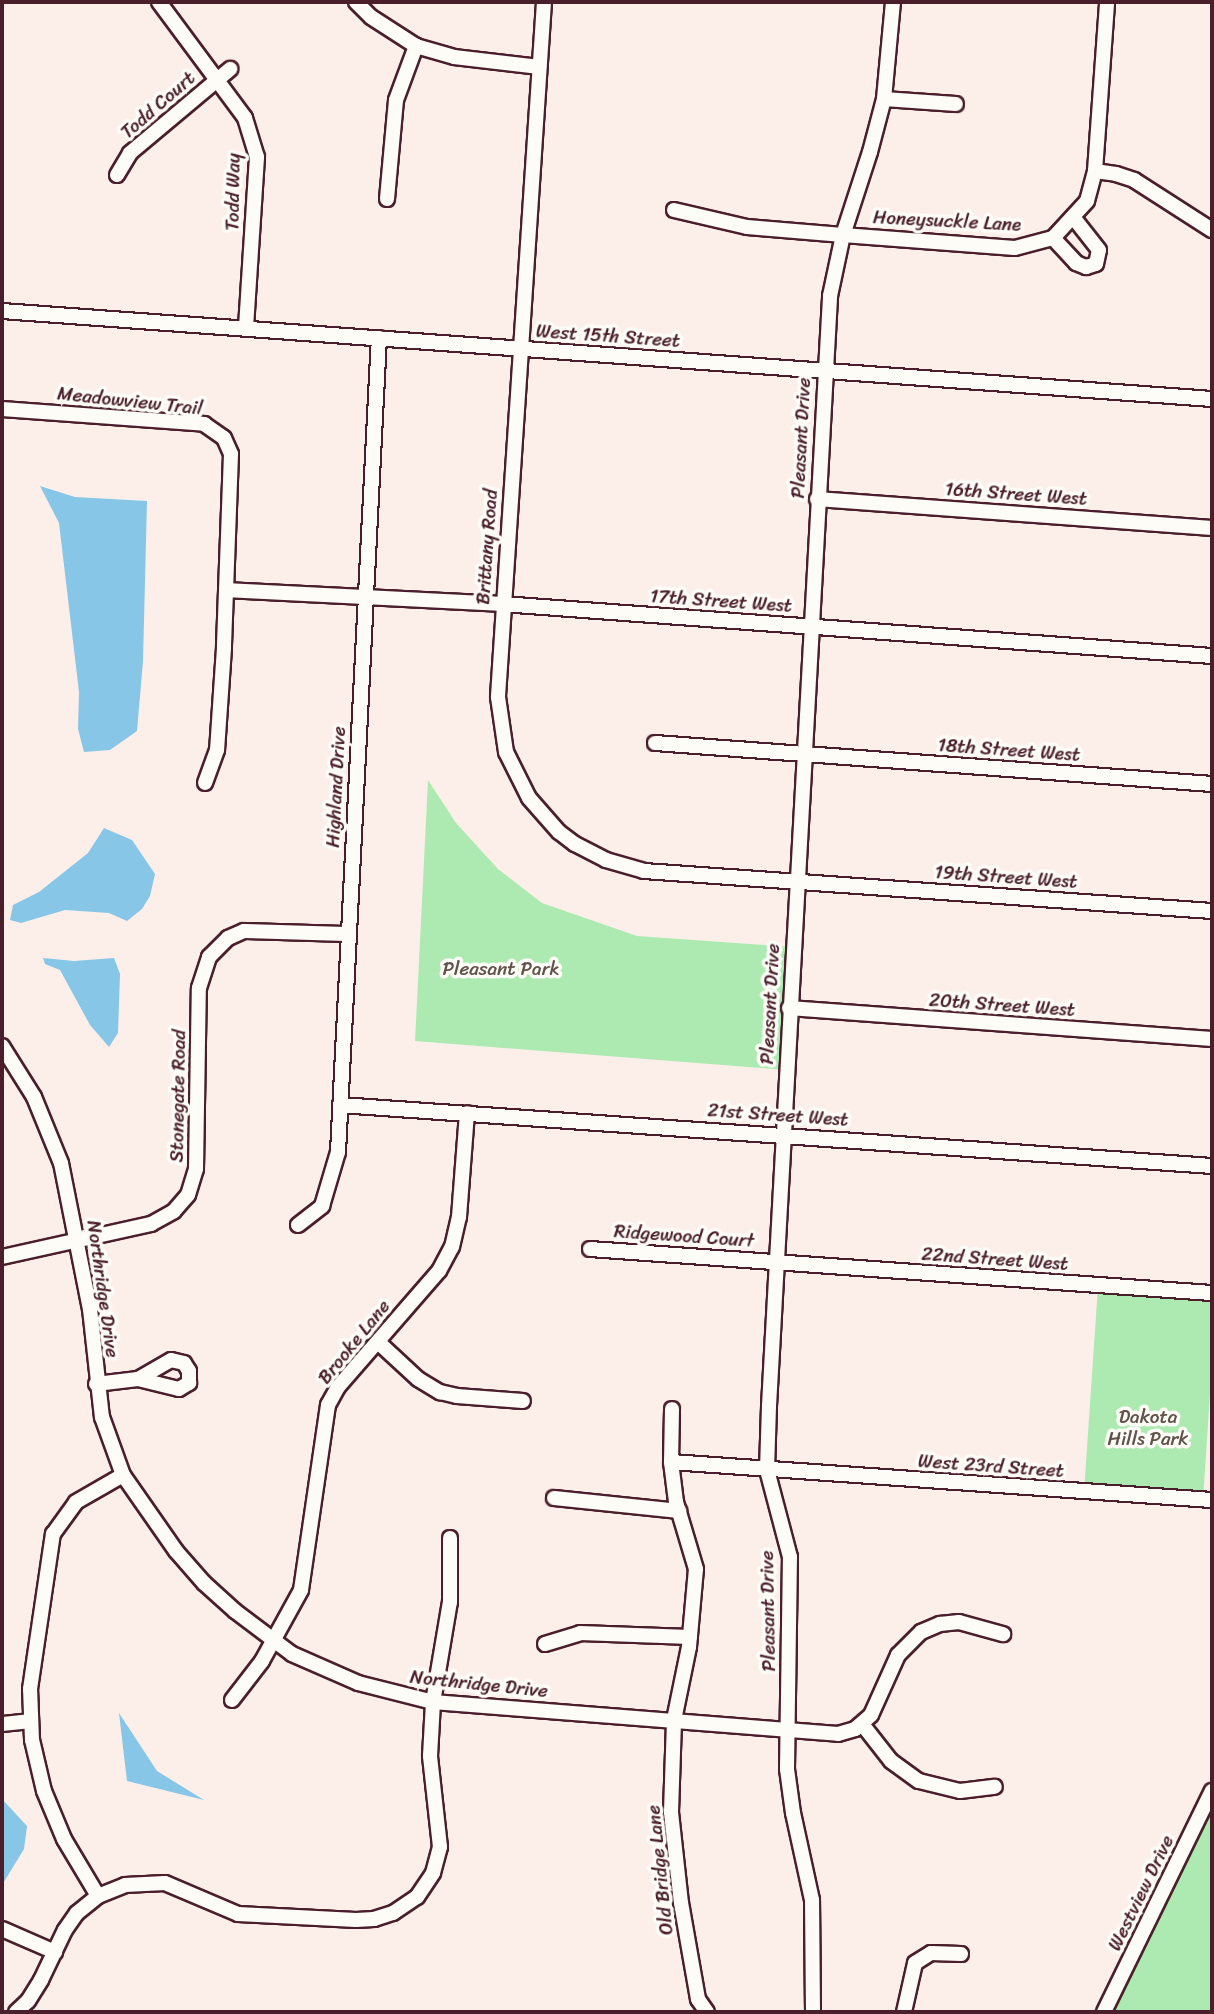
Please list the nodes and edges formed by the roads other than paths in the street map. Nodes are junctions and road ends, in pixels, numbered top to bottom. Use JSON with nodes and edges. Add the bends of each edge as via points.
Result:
{"nodes":[{"id":1,"x":159,"y":2,"type":"edge"},
{"id":2,"x":356,"y":2,"type":"edge"},
{"id":3,"x":544,"y":2,"type":"edge"},
{"id":4,"x":893,"y":2,"type":"edge"},
{"id":5,"x":1107,"y":2,"type":"edge"},
{"id":6,"x":416,"y":46,"type":"junction"},
{"id":7,"x":539,"y":67,"type":"junction"},
{"id":8,"x":230,"y":69,"type":"dead end"},
{"id":9,"x":216,"y":79,"type":"junction"},
{"id":10,"x":884,"y":99,"type":"junction"},
{"id":11,"x":956,"y":104,"type":"dead end"},
{"id":12,"x":1095,"y":171,"type":"junction"},
{"id":13,"x":117,"y":175,"type":"dead end"},
{"id":14,"x":387,"y":199,"type":"dead end"},
{"id":15,"x":674,"y":209,"type":"dead end"},
{"id":16,"x":1073,"y":217,"type":"junction"},
{"id":17,"x":1212,"y":230,"type":"edge"},
{"id":18,"x":843,"y":235,"type":"junction"},
{"id":19,"x":1053,"y":238,"type":"junction"},
{"id":20,"x":2,"y":311,"type":"edge"},
{"id":21,"x":246,"y":328,"type":"junction"},
{"id":22,"x":380,"y":338,"type":"junction"},
{"id":23,"x":518,"y":349,"type":"junction"},
{"id":24,"x":824,"y":370,"type":"junction"},
{"id":25,"x":1212,"y":399,"type":"edge"},
{"id":26,"x":2,"y":409,"type":"edge"},
{"id":27,"x":817,"y":499,"type":"junction"},
{"id":28,"x":1212,"y":528,"type":"edge"},
{"id":29,"x":227,"y":590,"type":"junction"},
{"id":30,"x":367,"y":599,"type":"junction"},
{"id":31,"x":502,"y":604,"type":"junction"},
{"id":32,"x":810,"y":626,"type":"junction"},
{"id":33,"x":1212,"y":656,"type":"edge"},
{"id":34,"x":655,"y":743,"type":"dead end"},
{"id":35,"x":803,"y":754,"type":"junction"},
{"id":36,"x":205,"y":783,"type":"dead end"},
{"id":37,"x":1212,"y":784,"type":"edge"},
{"id":38,"x":796,"y":881,"type":"junction"},
{"id":39,"x":1212,"y":911,"type":"edge"},
{"id":40,"x":347,"y":934,"type":"junction"},
{"id":41,"x":789,"y":1008,"type":"junction"},
{"id":42,"x":1212,"y":1039,"type":"edge"},
{"id":43,"x":2,"y":1046,"type":"edge"},
{"id":44,"x":340,"y":1105,"type":"junction"},
{"id":45,"x":467,"y":1113,"type":"junction"},
{"id":46,"x":782,"y":1135,"type":"junction"},
{"id":47,"x":1212,"y":1167,"type":"edge"},
{"id":48,"x":298,"y":1225,"type":"dead end"},
{"id":49,"x":78,"y":1239,"type":"junction"},
{"id":50,"x":590,"y":1249,"type":"dead end"},
{"id":51,"x":2,"y":1257,"type":"edge"},
{"id":52,"x":775,"y":1262,"type":"junction"},
{"id":53,"x":1212,"y":1293,"type":"edge"},
{"id":54,"x":378,"y":1342,"type":"junction"},
{"id":55,"x":138,"y":1379,"type":"dead end"},
{"id":56,"x":96,"y":1384,"type":"junction"},
{"id":57,"x":523,"y":1401,"type":"dead end"},
{"id":58,"x":672,"y":1409,"type":"dead end"},
{"id":59,"x":671,"y":1462,"type":"junction"},
{"id":60,"x":767,"y":1469,"type":"junction"},
{"id":61,"x":123,"y":1475,"type":"junction"},
{"id":62,"x":554,"y":1498,"type":"dead end"},
{"id":63,"x":1212,"y":1500,"type":"edge"},
{"id":64,"x":679,"y":1511,"type":"junction"},
{"id":65,"x":450,"y":1538,"type":"dead end"},
{"id":66,"x":1003,"y":1634,"type":"dead end"},
{"id":67,"x":690,"y":1637,"type":"junction"},
{"id":68,"x":273,"y":1642,"type":"junction"},
{"id":69,"x":545,"y":1644,"type":"dead end"},
{"id":70,"x":232,"y":1700,"type":"dead end"},
{"id":71,"x":433,"y":1702,"type":"junction"},
{"id":72,"x":674,"y":1720,"type":"junction"},
{"id":73,"x":31,"y":1721,"type":"junction"},
{"id":74,"x":2,"y":1724,"type":"edge"},
{"id":75,"x":862,"y":1724,"type":"junction"},
{"id":76,"x":787,"y":1728,"type":"junction"},
{"id":77,"x":995,"y":1787,"type":"dead end"},
{"id":78,"x":1212,"y":1791,"type":"edge"},
{"id":79,"x":99,"y":1896,"type":"junction"},
{"id":80,"x":2,"y":1929,"type":"edge"},
{"id":81,"x":55,"y":1952,"type":"junction"},
{"id":82,"x":961,"y":1954,"type":"dead end"},
{"id":83,"x":16,"y":2012,"type":"edge"},
{"id":84,"x":707,"y":2012,"type":"edge"},
{"id":85,"x":813,"y":2012,"type":"edge"},
{"id":86,"x":904,"y":2012,"type":"edge"},
{"id":87,"x":1104,"y":2012,"type":"edge"}],
"edges":[{"from":1,"to":9,"type":"street","name":"Todd Way"},
{"from":2,"to":6,"type":"street"},
{"from":3,"to":7,"type":"street","name":"Brittany Road"},
{"from":4,"to":10,"type":"street","name":"Pleasant Drive"},
{"from":5,"to":12,"type":"street"},
{"from":6,"to":7,"type":"street","via":[[454,57]]},
{"from":6,"to":14,"type":"street","via":[[396,100]]},
{"from":7,"to":23,"type":"street","name":"Brittany Road"},
{"from":8,"to":9,"type":"street","name":"Todd Court"},
{"from":9,"to":13,"type":"street","name":"Todd Court","via":[[130,153]]},
{"from":9,"to":21,"type":"street","name":"Todd Way","via":[[245,118],[257,157]]},
{"from":10,"to":11,"type":"street"},
{"from":10,"to":18,"type":"street","name":"Pleasant Drive"},
{"from":12,"to":16,"type":"street","via":[[1087,201]]},
{"from":12,"to":17,"type":"street","via":[[1134,180]]},
{"from":15,"to":18,"type":"street","name":"Honeysuckle Lane","via":[[747,227]]},
{"from":16,"to":19,"type":"street"},
{"from":16,"to":19,"type":"street","via":[[1099,250],[1096,264],[1076,263]]},
{"from":18,"to":19,"type":"street","name":"Honeysuckle Lane","via":[[1015,248]]},
{"from":18,"to":24,"type":"street","name":"Pleasant Drive","via":[[830,296]]},
{"from":20,"to":21,"type":"street","name":"West 15th Street"},
{"from":21,"to":22,"type":"street","name":"West 15th Street"},
{"from":22,"to":23,"type":"street","name":"West 15th Street"},
{"from":22,"to":30,"type":"street","name":"Highland Drive"},
{"from":23,"to":24,"type":"street","name":"West 15th Street"},
{"from":23,"to":31,"type":"street","name":"Brittany Road"},
{"from":24,"to":25,"type":"street","name":"West 15th Street"},
{"from":24,"to":27,"type":"street","name":"Pleasant Drive"},
{"from":26,"to":29,"type":"street","name":"Meadowview Trail","via":[[204,424],[224,438],[231,454]]},
{"from":27,"to":28,"type":"street","name":"16th Street West"},
{"from":27,"to":32,"type":"street","name":"Pleasant Drive"},
{"from":29,"to":30,"type":"street","name":"17th Street West"},
{"from":29,"to":36,"type":"street","name":"Meadowview Trail","via":[[217,751]]},
{"from":30,"to":31,"type":"street","name":"17th Street West"},
{"from":30,"to":40,"type":"street","name":"Highland Drive"},
{"from":31,"to":32,"type":"street","name":"17th Street West"},
{"from":31,"to":38,"type":"street","name":"Brittany Road","via":[[498,697],[506,752],[529,798],[559,832],[606,860],[644,871]]},
{"from":32,"to":33,"type":"street","name":"17th Street West"},
{"from":32,"to":35,"type":"street","name":"Pleasant Drive"},
{"from":34,"to":35,"type":"street","name":"18th Street West"},
{"from":35,"to":37,"type":"street","name":"18th Street West"},
{"from":35,"to":38,"type":"street","name":"Pleasant Drive"},
{"from":38,"to":39,"type":"street","name":"19th Street West"},
{"from":38,"to":41,"type":"street","name":"Pleasant Drive"},
{"from":40,"to":44,"type":"street","name":"Highland Drive"},
{"from":40,"to":49,"type":"street","name":"Stonegate Road","via":[[253,929],[236,933],[214,950],[202,971],[197,1169],[186,1199],[156,1222]]},
{"from":41,"to":42,"type":"street","name":"20th Street West"},
{"from":41,"to":46,"type":"street","name":"Pleasant Drive"},
{"from":43,"to":49,"type":"street","name":"Northridge Drive","via":[[46,1123],[61,1163]]},
{"from":44,"to":45,"type":"street","name":"21st Street West"},
{"from":44,"to":48,"type":"street","name":"Highland Drive","via":[[338,1152],[329,1191],[322,1206]]},
{"from":45,"to":46,"type":"street","name":"21st Street West"},
{"from":45,"to":54,"type":"street","name":"Brooke Lane","via":[[459,1217],[452,1247],[439,1270]]},
{"from":46,"to":47,"type":"street","name":"21st Street West"},
{"from":46,"to":52,"type":"street","name":"Pleasant Drive"},
{"from":49,"to":51,"type":"street","name":"Stonegate Road"},
{"from":49,"to":56,"type":"street","name":"Northridge Drive"},
{"from":50,"to":52,"type":"street","name":"Ridgewood Court"},
{"from":52,"to":53,"type":"street","name":"22nd Street West"},
{"from":52,"to":60,"type":"street","name":"Pleasant Drive"},
{"from":54,"to":57,"type":"street","via":[[418,1379],[440,1392]]},
{"from":54,"to":68,"type":"street","name":"Brooke Lane","via":[[328,1405],[301,1590]]},
{"from":55,"to":56,"type":"street"},
{"from":56,"to":61,"type":"street","name":"Northridge Drive","via":[[105,1430]]},
{"from":58,"to":59,"type":"street","name":"Old Bridge Lane"},
{"from":59,"to":60,"type":"street","name":"West 23rd Street"},
{"from":59,"to":64,"type":"street","name":"Old Bridge Lane"},
{"from":60,"to":63,"type":"street","name":"West 23rd Street"},
{"from":60,"to":76,"type":"street","name":"Pleasant Drive","via":[[790,1557]]},
{"from":61,"to":68,"type":"street","name":"Northridge Drive","via":[[190,1567],[219,1598]]},
{"from":61,"to":73,"type":"street","via":[[76,1502],[53,1534],[33,1657]]},
{"from":62,"to":64,"type":"street"},
{"from":64,"to":67,"type":"street","name":"Old Bridge Lane","via":[[696,1569]]},
{"from":65,"to":71,"type":"street","via":[[450,1602]]},
{"from":66,"to":75,"type":"street","via":[[959,1622],[921,1632],[898,1655],[875,1710]]},
{"from":67,"to":69,"type":"street","via":[[580,1633]]},
{"from":67,"to":72,"type":"street","name":"Old Bridge Lane"},
{"from":68,"to":70,"type":"street","name":"Brooke Lane"},
{"from":68,"to":71,"type":"street","name":"Northridge Drive","via":[[358,1683]]},
{"from":71,"to":72,"type":"street","name":"Northridge Drive"},
{"from":71,"to":79,"type":"street","via":[[430,1777],[439,1856],[423,1890],[402,1909],[365,1920],[252,1916],[220,1908],[179,1886],[151,1882],[125,1885]]},
{"from":72,"to":76,"type":"street","name":"Northridge Drive"},
{"from":72,"to":84,"type":"street","name":"Old Bridge Lane","via":[[671,1812],[681,1903],[698,1999]]},
{"from":73,"to":74,"type":"street"},
{"from":73,"to":79,"type":"street","via":[[49,1805]]},
{"from":75,"to":76,"type":"street","name":"Northridge Drive","via":[[838,1734]]},
{"from":75,"to":77,"type":"street","via":[[891,1761],[919,1781],[960,1791]]},
{"from":76,"to":85,"type":"street","name":"Pleasant Drive","via":[[793,1813],[812,1900]]},
{"from":78,"to":87,"type":"street","name":"Westview Drive"},
{"from":79,"to":81,"type":"street","via":[[73,1919]]},
{"from":80,"to":81,"type":"street"},
{"from":81,"to":83,"type":"street","via":[[28,2001]]},
{"from":82,"to":86,"type":"street","via":[[931,1953],[915,1963]]}]}
